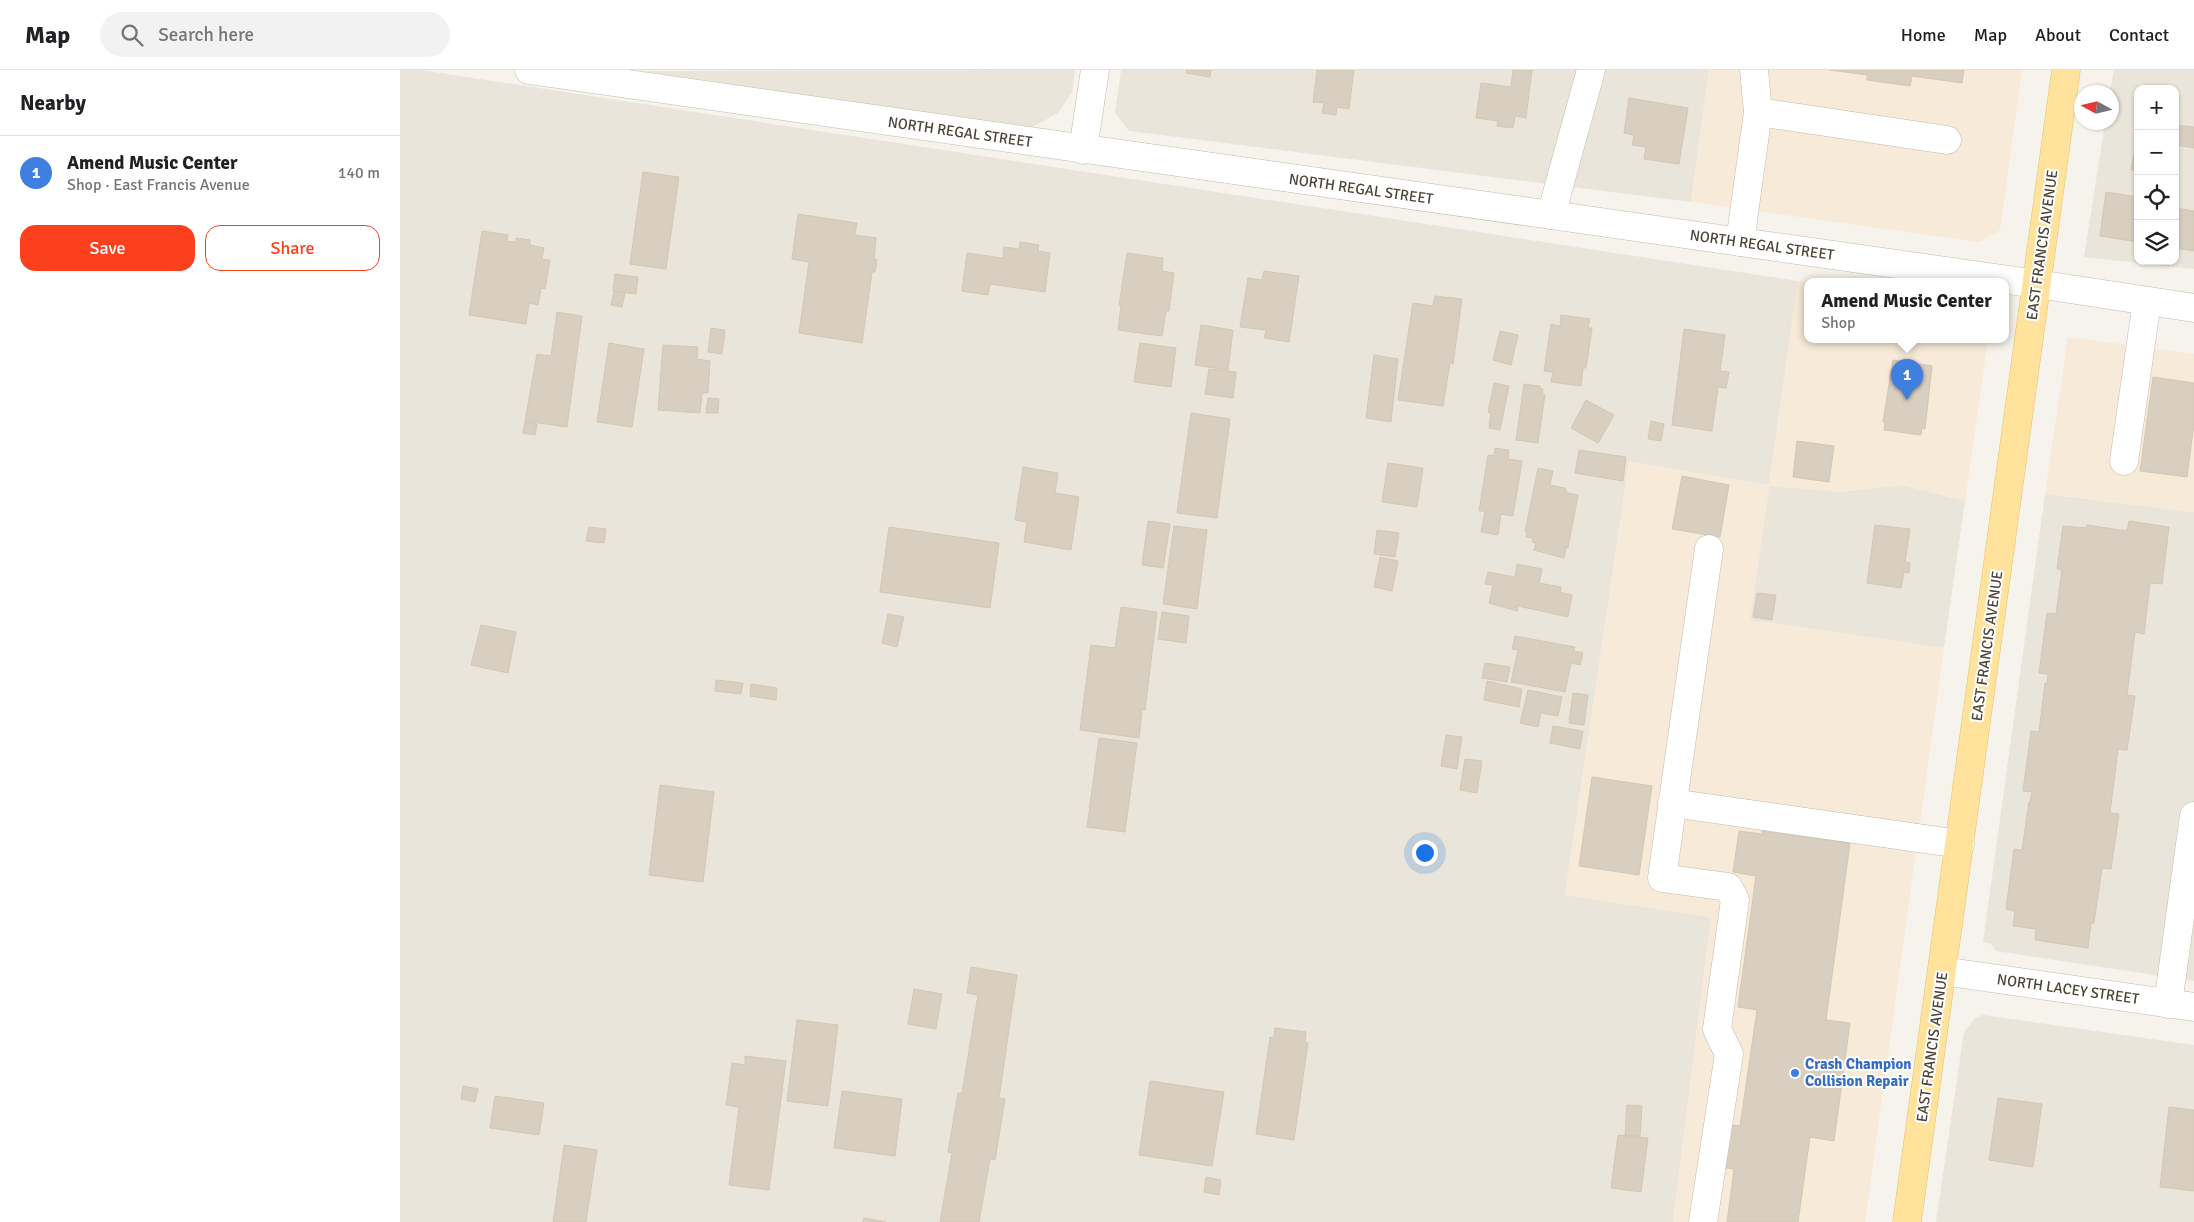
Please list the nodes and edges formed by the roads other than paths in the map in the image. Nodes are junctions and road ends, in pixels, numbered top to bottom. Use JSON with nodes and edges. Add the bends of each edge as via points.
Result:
{"nodes":[{"id":1,"x":528,"y":70,"type":"edge"},
{"id":2,"x":1095,"y":70,"type":"edge"},
{"id":3,"x":1591,"y":70,"type":"edge"},
{"id":4,"x":1754,"y":70,"type":"edge"},
{"id":5,"x":2066,"y":70,"type":"edge"},
{"id":6,"x":1758,"y":112,"type":"junction"},
{"id":7,"x":1948,"y":140,"type":"dead end"},
{"id":8,"x":1083,"y":150,"type":"junction"},
{"id":9,"x":1551,"y":216,"type":"junction"},
{"id":10,"x":1740,"y":242,"type":"junction"},
{"id":11,"x":1995,"y":278,"type":"edge"},
{"id":12,"x":2009,"y":280,"type":"edge"},
{"id":13,"x":2037,"y":284,"type":"junction"},
{"id":14,"x":2147,"y":301,"type":"junction"},
{"id":15,"x":2194,"y":308,"type":"edge"},
{"id":16,"x":2124,"y":461,"type":"dead end"},
{"id":17,"x":1709,"y":549,"type":"dead end"},
{"id":18,"x":1672,"y":803,"type":"junction"},
{"id":19,"x":2194,"y":816,"type":"edge"},
{"id":20,"x":1960,"y":844,"type":"junction"},
{"id":21,"x":1942,"y":971,"type":"junction"},
{"id":22,"x":2168,"y":1004,"type":"junction"},
{"id":23,"x":2194,"y":1007,"type":"edge"},
{"id":24,"x":1704,"y":1222,"type":"edge"},
{"id":25,"x":1907,"y":1222,"type":"edge"}],
"edges":[{"from":1,"to":8,"type":"street","name":"NORTH REGAL STREET"},
{"from":2,"to":8,"type":"street"},
{"from":3,"to":9,"type":"street"},
{"from":4,"to":6,"type":"street"},
{"from":5,"to":13,"type":"main road","name":"EAST FRANCIS AVENUE"},
{"from":6,"to":7,"type":"street"},
{"from":6,"to":10,"type":"street"},
{"from":8,"to":9,"type":"street","name":"NORTH REGAL STREET"},
{"from":9,"to":10,"type":"street","name":"NORTH REGAL STREET"},
{"from":10,"to":11,"type":"street","name":"NORTH REGAL STREET"},
{"from":12,"to":13,"type":"street","name":"NORTH REGAL STREET"},
{"from":13,"to":14,"type":"street","name":"NORTH REGAL STREET"},
{"from":13,"to":20,"type":"main road","name":"EAST FRANCIS AVENUE"},
{"from":14,"to":15,"type":"street","name":"NORTH REGAL STREET"},
{"from":14,"to":16,"type":"street"},
{"from":17,"to":18,"type":"street"},
{"from":18,"to":20,"type":"street"},
{"from":18,"to":24,"type":"street","via":[[1662,878],[1728,887],[1736,900],[1717,1030],[1728,1054]]},
{"from":19,"to":22,"type":"street"},
{"from":20,"to":21,"type":"main road","name":"EAST FRANCIS AVENUE"},
{"from":21,"to":22,"type":"street","name":"NORTH LACEY STREET"},
{"from":21,"to":25,"type":"main road","name":"EAST FRANCIS AVENUE"},
{"from":22,"to":23,"type":"street","name":"NORTH LACEY STREET"}]}
